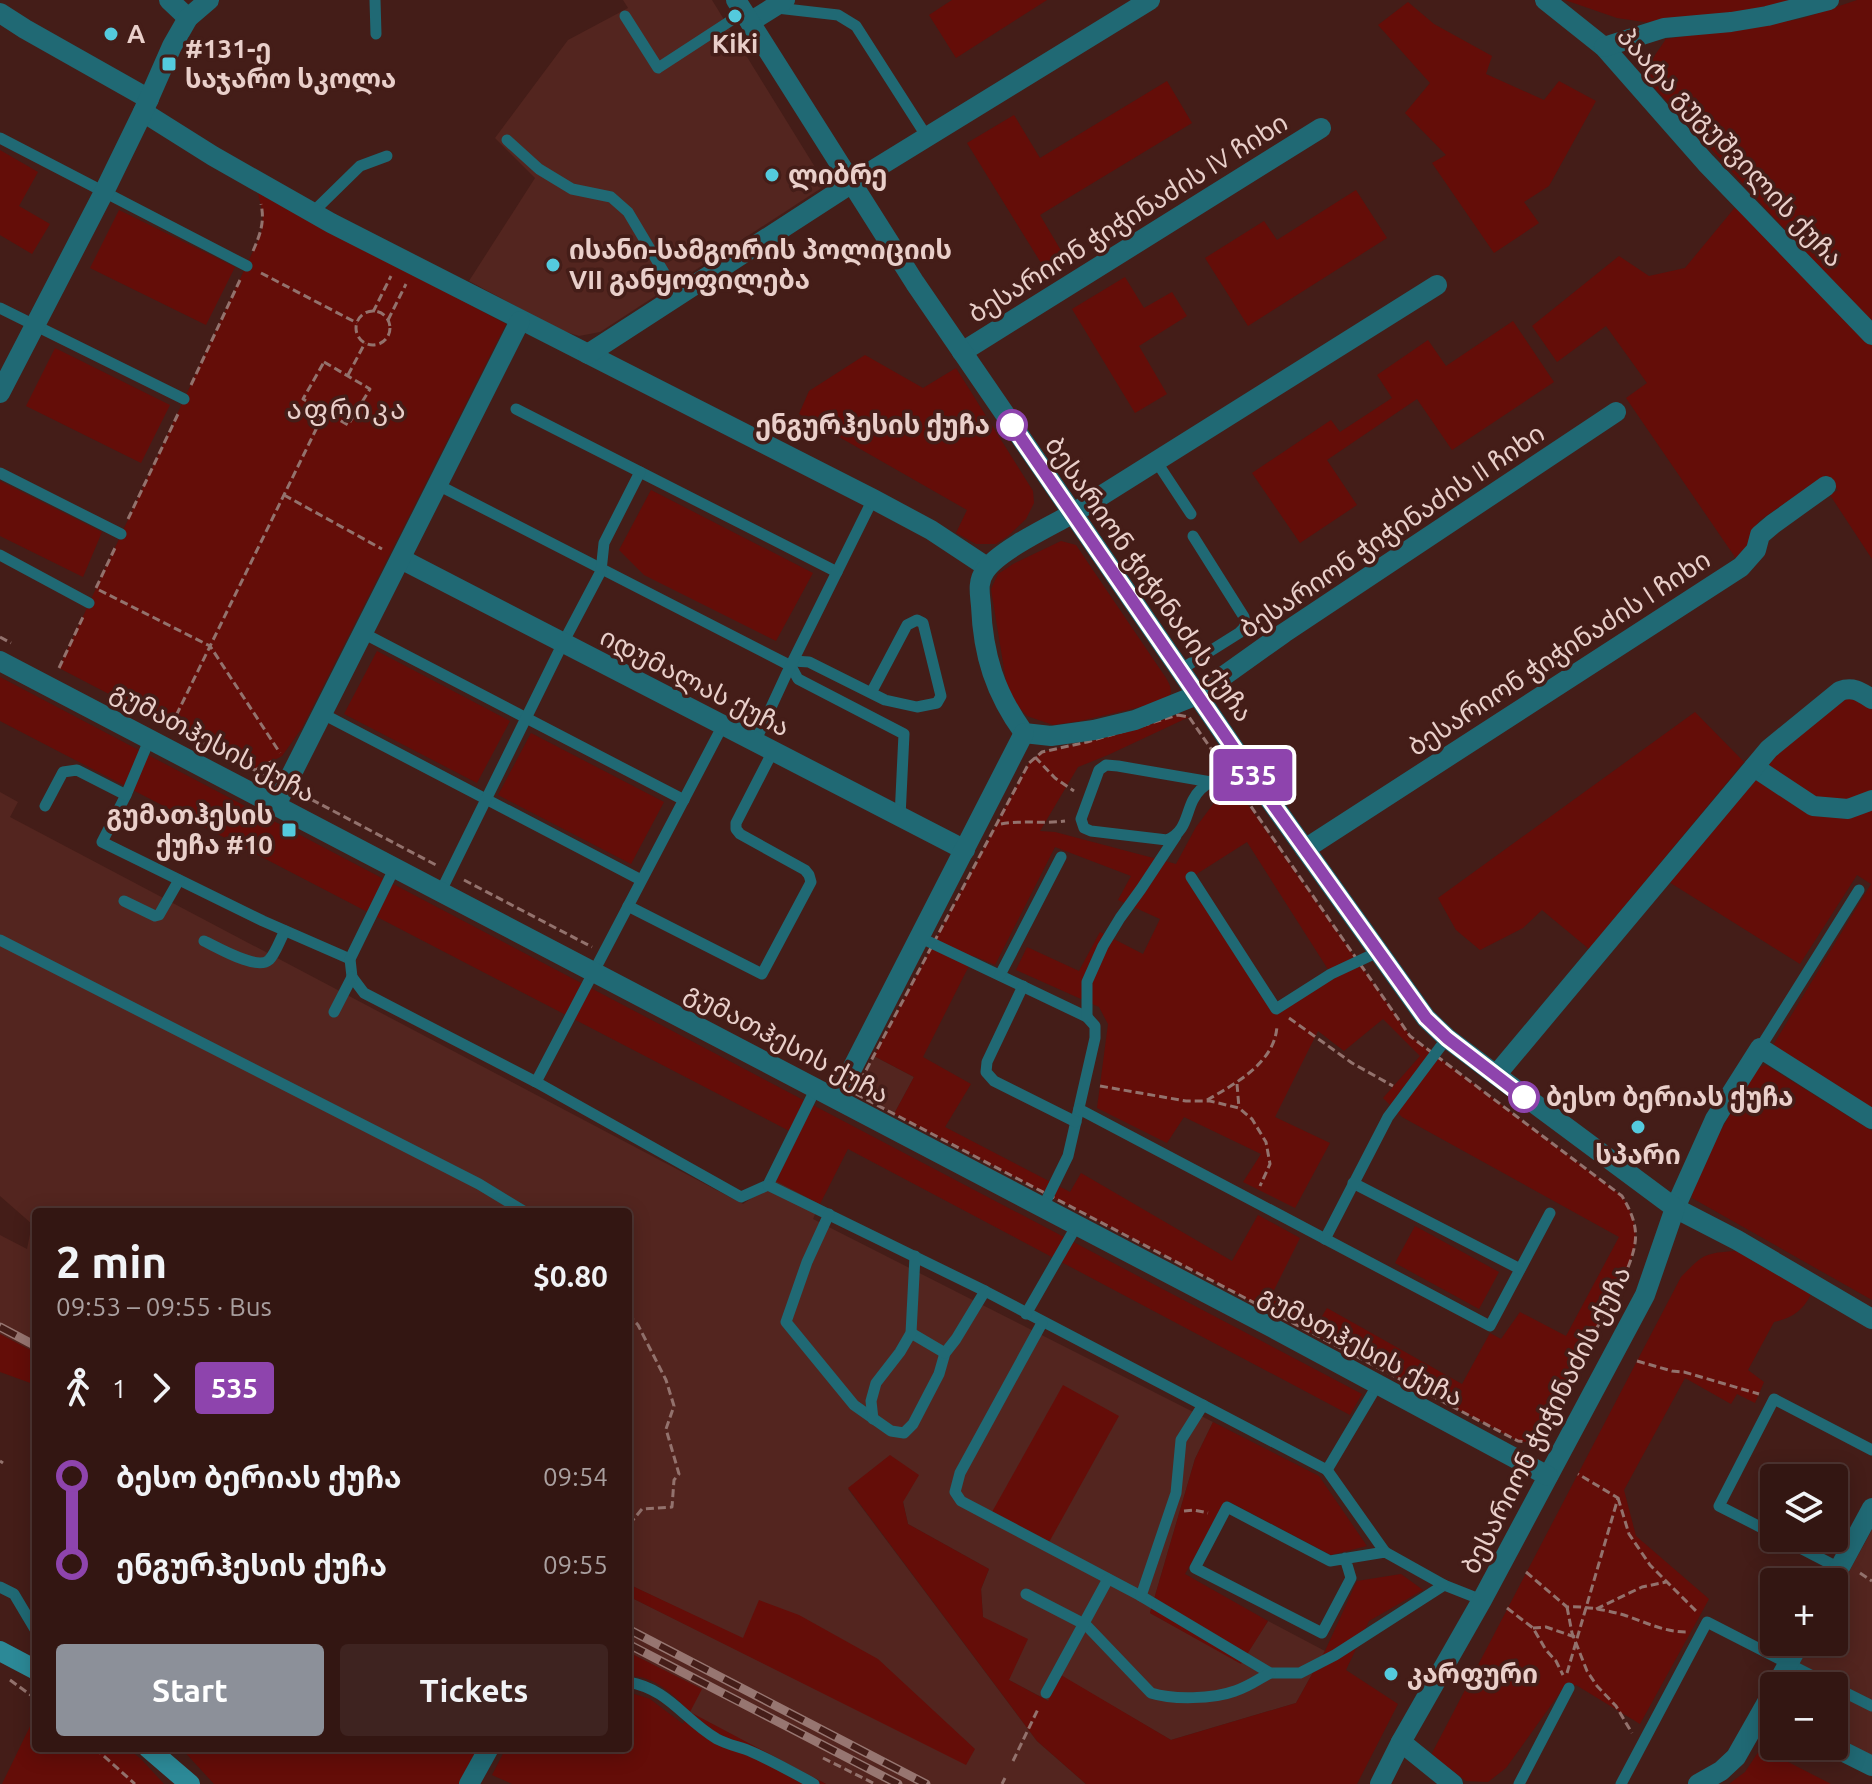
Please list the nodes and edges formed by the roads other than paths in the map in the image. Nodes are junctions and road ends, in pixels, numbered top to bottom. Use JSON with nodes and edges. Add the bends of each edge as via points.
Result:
{"nodes":[{"id":1,"x":169,"y":0,"type":"edge"},
{"id":2,"x":209,"y":0,"type":"edge"},
{"id":3,"x":375,"y":0,"type":"edge"},
{"id":4,"x":1150,"y":0,"type":"edge"},
{"id":5,"x":1545,"y":0,"type":"edge"},
{"id":6,"x":1829,"y":0,"type":"edge"},
{"id":7,"x":779,"y":4,"type":"edge"},
{"id":8,"x":744,"y":11,"type":"edge"},
{"id":9,"x":0,"y":13,"type":"edge"},
{"id":10,"x":625,"y":16,"type":"dead end"},
{"id":11,"x":188,"y":18,"type":"junction"},
{"id":12,"x":376,"y":34,"type":"dead end"},
{"id":13,"x":1604,"y":47,"type":"junction"},
{"id":14,"x":146,"y":106,"type":"junction"},
{"id":15,"x":1321,"y":128,"type":"dead end"},
{"id":16,"x":927,"y":137,"type":"junction"},
{"id":17,"x":0,"y":138,"type":"edge"},
{"id":18,"x":507,"y":140,"type":"dead end"},
{"id":19,"x":387,"y":156,"type":"dead end"},
{"id":20,"x":852,"y":183,"type":"junction"},
{"id":21,"x":104,"y":192,"type":"junction"},
{"id":22,"x":312,"y":213,"type":"junction"},
{"id":23,"x":247,"y":266,"type":"road end"},
{"id":24,"x":1437,"y":285,"type":"dead end"},
{"id":25,"x":678,"y":296,"type":"junction"},
{"id":26,"x":0,"y":308,"type":"edge"},
{"id":27,"x":520,"y":321,"type":"junction"},
{"id":28,"x":35,"y":325,"type":"junction"},
{"id":29,"x":1872,"y":335,"type":"edge"},
{"id":30,"x":962,"y":352,"type":"junction"},
{"id":31,"x":588,"y":354,"type":"junction"},
{"id":32,"x":0,"y":393,"type":"edge"},
{"id":33,"x":184,"y":399,"type":"road end"},
{"id":34,"x":516,"y":409,"type":"dead end"},
{"id":35,"x":1616,"y":412,"type":"dead end"},
{"id":36,"x":1156,"y":461,"type":"junction"},
{"id":37,"x":640,"y":472,"type":"junction"},
{"id":38,"x":0,"y":473,"type":"edge"},
{"id":39,"x":438,"y":485,"type":"junction"},
{"id":40,"x":1826,"y":486,"type":"dead end"},
{"id":41,"x":873,"y":499,"type":"junction"},
{"id":42,"x":1072,"y":514,"type":"junction"},
{"id":43,"x":1191,"y":514,"type":"dead end"},
{"id":44,"x":121,"y":534,"type":"road end"},
{"id":45,"x":1193,"y":536,"type":"dead end"},
{"id":46,"x":0,"y":555,"type":"edge"},
{"id":47,"x":401,"y":559,"type":"junction"},
{"id":48,"x":987,"y":567,"type":"junction"},
{"id":49,"x":601,"y":568,"type":"junction"},
{"id":50,"x":837,"y":572,"type":"junction"},
{"id":51,"x":89,"y":603,"type":"road end"},
{"id":52,"x":363,"y":633,"type":"junction"},
{"id":53,"x":563,"y":643,"type":"junction"},
{"id":54,"x":0,"y":661,"type":"edge"},
{"id":55,"x":792,"y":663,"type":"junction"},
{"id":56,"x":1180,"y":670,"type":"junction"},
{"id":57,"x":871,"y":693,"type":"junction"},
{"id":58,"x":1197,"y":695,"type":"junction"},
{"id":59,"x":1872,"y":699,"type":"edge"},
{"id":60,"x":323,"y":714,"type":"junction"},
{"id":61,"x":526,"y":718,"type":"junction"},
{"id":62,"x":723,"y":725,"type":"junction"},
{"id":63,"x":1024,"y":733,"type":"junction"},
{"id":64,"x":150,"y":738,"type":"junction"},
{"id":65,"x":764,"y":746,"type":"junction"},
{"id":66,"x":1234,"y":766,"type":"junction"},
{"id":67,"x":1754,"y":767,"type":"junction"},
{"id":68,"x":1211,"y":782,"type":"junction"},
{"id":69,"x":126,"y":795,"type":"junction"},
{"id":70,"x":486,"y":799,"type":"junction"},
{"id":71,"x":684,"y":800,"type":"junction"},
{"id":72,"x":1872,"y":800,"type":"edge"},
{"id":73,"x":276,"y":805,"type":"junction"},
{"id":74,"x":45,"y":806,"type":"dead end"},
{"id":75,"x":900,"y":817,"type":"junction"},
{"id":76,"x":1176,"y":836,"type":"junction"},
{"id":77,"x":1305,"y":849,"type":"junction"},
{"id":78,"x":965,"y":850,"type":"junction"},
{"id":79,"x":1061,"y":857,"type":"dead end"},
{"id":80,"x":395,"y":867,"type":"junction"},
{"id":81,"x":1191,"y":877,"type":"dead end"},
{"id":82,"x":179,"y":880,"type":"junction"},
{"id":83,"x":641,"y":880,"type":"junction"},
{"id":84,"x":1859,"y":890,"type":"dead end"},
{"id":85,"x":441,"y":891,"type":"junction"},
{"id":86,"x":124,"y":901,"type":"dead end"},
{"id":87,"x":628,"y":906,"type":"junction"},
{"id":88,"x":285,"y":931,"type":"junction"},
{"id":89,"x":0,"y":940,"type":"edge"},
{"id":90,"x":926,"y":940,"type":"junction"},
{"id":91,"x":204,"y":941,"type":"dead end"},
{"id":92,"x":1378,"y":952,"type":"junction"},
{"id":93,"x":350,"y":959,"type":"junction"},
{"id":94,"x":594,"y":971,"type":"junction"},
{"id":95,"x":1000,"y":975,"type":"junction"},
{"id":96,"x":352,"y":977,"type":"junction"},
{"id":97,"x":1023,"y":986,"type":"junction"},
{"id":98,"x":334,"y":1012,"type":"dead end"},
{"id":99,"x":1087,"y":1017,"type":"junction"},
{"id":100,"x":1441,"y":1046,"type":"junction"},
{"id":101,"x":1760,"y":1048,"type":"junction"},
{"id":102,"x":1496,"y":1075,"type":"junction"},
{"id":103,"x":536,"y":1082,"type":"junction"},
{"id":104,"x":816,"y":1088,"type":"junction"},
{"id":105,"x":837,"y":1098,"type":"junction"},
{"id":106,"x":1079,"y":1109,"type":"junction"},
{"id":107,"x":1872,"y":1119,"type":"edge"},
{"id":108,"x":1076,"y":1122,"type":"junction"},
{"id":109,"x":1353,"y":1183,"type":"junction"},
{"id":110,"x":768,"y":1185,"type":"junction"},
{"id":111,"x":1046,"y":1201,"type":"junction"},
{"id":112,"x":518,"y":1208,"type":"edge"},
{"id":113,"x":1675,"y":1208,"type":"junction"},
{"id":114,"x":1550,"y":1213,"type":"dead end"},
{"id":115,"x":829,"y":1214,"type":"junction"},
{"id":116,"x":1077,"y":1225,"type":"junction"},
{"id":117,"x":1325,"y":1239,"type":"junction"},
{"id":118,"x":915,"y":1256,"type":"junction"},
{"id":119,"x":1520,"y":1269,"type":"junction"},
{"id":120,"x":985,"y":1291,"type":"junction"},
{"id":121,"x":1026,"y":1314,"type":"junction"},
{"id":122,"x":1872,"y":1319,"type":"edge"},
{"id":123,"x":1042,"y":1323,"type":"junction"},
{"id":124,"x":911,"y":1333,"type":"junction"},
{"id":125,"x":945,"y":1353,"type":"junction"},
{"id":126,"x":1378,"y":1384,"type":"junction"},
{"id":127,"x":1203,"y":1405,"type":"junction"},
{"id":128,"x":873,"y":1419,"type":"junction"},
{"id":129,"x":1872,"y":1450,"type":"edge"},
{"id":130,"x":1327,"y":1470,"type":"junction"},
{"id":131,"x":1548,"y":1476,"type":"junction"},
{"id":132,"x":1872,"y":1508,"type":"edge"},
{"id":133,"x":1760,"y":1527,"type":"edge"},
{"id":134,"x":1385,"y":1552,"type":"junction"},
{"id":135,"x":1802,"y":1552,"type":"edge"},
{"id":136,"x":1345,"y":1558,"type":"junction"},
{"id":137,"x":1826,"y":1568,"type":"edge"},
{"id":138,"x":1840,"y":1568,"type":"edge"},
{"id":139,"x":1108,"y":1579,"type":"junction"},
{"id":140,"x":1444,"y":1585,"type":"junction"},
{"id":141,"x":0,"y":1587,"type":"edge"},
{"id":142,"x":1026,"y":1594,"type":"dead end"},
{"id":143,"x":1141,"y":1596,"type":"junction"},
{"id":144,"x":1482,"y":1600,"type":"junction"},
{"id":145,"x":32,"y":1624,"type":"edge"},
{"id":146,"x":1083,"y":1624,"type":"junction"},
{"id":147,"x":0,"y":1651,"type":"edge"},
{"id":148,"x":1792,"y":1656,"type":"edge"},
{"id":149,"x":1788,"y":1664,"type":"junction"},
{"id":150,"x":32,"y":1668,"type":"edge"},
{"id":151,"x":1784,"y":1672,"type":"edge"},
{"id":152,"x":1804,"y":1672,"type":"edge"},
{"id":153,"x":1270,"y":1673,"type":"junction"},
{"id":154,"x":632,"y":1682,"type":"edge"},
{"id":155,"x":1569,"y":1688,"type":"dead end"},
{"id":156,"x":1046,"y":1693,"type":"road end"},
{"id":157,"x":1848,"y":1694,"type":"edge"},
{"id":158,"x":1872,"y":1706,"type":"edge"},
{"id":159,"x":1760,"y":1724,"type":"edge"},
{"id":160,"x":1401,"y":1742,"type":"junction"},
{"id":161,"x":153,"y":1752,"type":"edge"},
{"id":162,"x":487,"y":1752,"type":"edge"},
{"id":163,"x":1848,"y":1754,"type":"edge"},
{"id":164,"x":1872,"y":1766,"type":"edge"},
{"id":165,"x":190,"y":1784,"type":"edge"},
{"id":166,"x":469,"y":1784,"type":"edge"},
{"id":167,"x":814,"y":1784,"type":"edge"},
{"id":168,"x":1380,"y":1784,"type":"edge"},
{"id":169,"x":1453,"y":1784,"type":"edge"},
{"id":170,"x":1519,"y":1784,"type":"edge"},
{"id":171,"x":1621,"y":1784,"type":"edge"},
{"id":172,"x":1698,"y":1784,"type":"edge"}],
"edges":[{"from":1,"to":11,"type":"street"},
{"from":2,"to":11,"type":"street"},
{"from":3,"to":12,"type":"lane"},
{"from":4,"to":16,"type":"street"},
{"from":5,"to":13,"type":"street","name":"პაატა გუგუშვილის ქუჩა"},
{"from":6,"to":13,"type":"street","via":[[1731,22],[1664,28]]},
{"from":7,"to":8,"type":"street"},
{"from":7,"to":16,"type":"lane","via":[[838,15],[856,26]]},
{"from":8,"to":10,"type":"lane","via":[[658,68]]},
{"from":8,"to":20,"type":"street","name":"ბესარიონ ჭიჭინაძის ქუჩა"},
{"from":9,"to":14,"type":"street"},
{"from":11,"to":14,"type":"street"},
{"from":13,"to":29,"type":"street","name":"პაატა გუგუშვილის ქუჩა","via":[[1706,163]]},
{"from":14,"to":21,"type":"street"},
{"from":14,"to":22,"type":"street"},
{"from":15,"to":30,"type":"street","name":"ბესარიონ ჭიჭინაძის IV ჩიხი"},
{"from":16,"to":20,"type":"street"},
{"from":17,"to":21,"type":"lane"},
{"from":18,"to":25,"type":"lane","via":[[572,189],[611,197],[628,212]]},
{"from":19,"to":22,"type":"lane","via":[[360,166]]},
{"from":20,"to":25,"type":"street"},
{"from":20,"to":30,"type":"street","name":"ბესარიონ ჭიჭინაძის ქუჩა"},
{"from":21,"to":23,"type":"lane"},
{"from":21,"to":28,"type":"street"},
{"from":22,"to":27,"type":"street"},
{"from":24,"to":36,"type":"street"},
{"from":25,"to":31,"type":"street"},
{"from":26,"to":28,"type":"lane"},
{"from":27,"to":31,"type":"street"},
{"from":27,"to":39,"type":"street"},
{"from":28,"to":32,"type":"street"},
{"from":28,"to":33,"type":"lane"},
{"from":30,"to":42,"type":"street","name":"ბესარიონ ჭიჭინაძის ქუჩა"},
{"from":31,"to":41,"type":"street"},
{"from":34,"to":37,"type":"lane"},
{"from":35,"to":58,"type":"street","name":"ბესარიონ ჭიჭინაძის II ჩიხი"},
{"from":36,"to":42,"type":"street"},
{"from":36,"to":43,"type":"lane"},
{"from":37,"to":49,"type":"lane","via":[[604,543]]},
{"from":37,"to":50,"type":"lane"},
{"from":38,"to":44,"type":"lane"},
{"from":39,"to":47,"type":"street"},
{"from":39,"to":49,"type":"lane"},
{"from":40,"to":77,"type":"street","name":"ბესარიონ ჭიჭინაძის I ჩიხი","via":[[1760,535],[1756,550],[1741,567]]},
{"from":41,"to":48,"type":"street"},
{"from":41,"to":50,"type":"lane"},
{"from":42,"to":48,"type":"street"},
{"from":42,"to":56,"type":"street","name":"ბესარიონ ჭიჭინაძის ქუჩა"},
{"from":45,"to":56,"type":"lane","via":[[1244,617],[1245,627]]},
{"from":46,"to":51,"type":"lane"},
{"from":47,"to":52,"type":"street"},
{"from":47,"to":53,"type":"street","name":"იდუმალას ქუჩა"},
{"from":48,"to":63,"type":"street","via":[[980,579],[986,654],[995,683]]},
{"from":49,"to":53,"type":"lane"},
{"from":49,"to":55,"type":"lane"},
{"from":50,"to":55,"type":"lane"},
{"from":52,"to":60,"type":"street"},
{"from":52,"to":61,"type":"lane"},
{"from":53,"to":61,"type":"lane"},
{"from":53,"to":62,"type":"street","name":"იდუმალას ქუჩა"},
{"from":54,"to":64,"type":"street","name":"გუმათჰესის ქუჩა"},
{"from":55,"to":57,"type":"lane","via":[[809,662]]},
{"from":55,"to":65,"type":"lane"},
{"from":55,"to":75,"type":"lane","via":[[798,679],[904,734]]},
{"from":56,"to":58,"type":"street","name":"ბესარიონ ჭიჭინაძის ქუჩა"},
{"from":57,"to":57,"type":"lane","via":[[917,707],[937,703],[941,696],[923,623],[907,625]]},
{"from":58,"to":63,"type":"street","via":[[1094,730],[1051,736]]},
{"from":58,"to":66,"type":"street","name":"ბესარიონ ჭიჭინაძის ქუჩა"},
{"from":59,"to":67,"type":"street","via":[[1848,687],[1840,691]]},
{"from":60,"to":70,"type":"lane"},
{"from":60,"to":73,"type":"street"},
{"from":61,"to":70,"type":"lane"},
{"from":61,"to":71,"type":"lane"},
{"from":62,"to":65,"type":"street","name":"იდუმალას ქუჩა"},
{"from":62,"to":71,"type":"lane"},
{"from":63,"to":78,"type":"street"},
{"from":64,"to":69,"type":"lane"},
{"from":64,"to":73,"type":"street","name":"გუმათჰესის ქუჩა"},
{"from":65,"to":75,"type":"street","name":"იდუმალას ქუჩა"},
{"from":65,"to":87,"type":"lane","via":[[736,829],[805,870],[811,882],[762,974]]},
{"from":66,"to":68,"type":"lane"},
{"from":66,"to":77,"type":"street","name":"ბესარიონ ჭიჭინაძის ქუჩა"},
{"from":67,"to":72,"type":"street","via":[[1813,806],[1848,809]]},
{"from":67,"to":102,"type":"street"},
{"from":68,"to":76,"type":"lane","via":[[1193,798]]},
{"from":68,"to":76,"type":"lane","via":[[1118,766],[1099,770],[1081,819],[1084,828],[1167,840]]},
{"from":69,"to":74,"type":"lane","via":[[77,770],[63,772]]},
{"from":69,"to":82,"type":"lane","via":[[102,842]]},
{"from":70,"to":83,"type":"lane"},
{"from":70,"to":85,"type":"lane"},
{"from":71,"to":83,"type":"lane"},
{"from":73,"to":80,"type":"street","name":"გუმათჰესის ქუჩა"},
{"from":75,"to":78,"type":"street","name":"იდუმალას ქუჩა"},
{"from":76,"to":99,"type":"lane","via":[[1103,946],[1087,982]]},
{"from":77,"to":92,"type":"street","name":"ბესარიონ ჭიჭინაძის ქუჩა"},
{"from":78,"to":90,"type":"street"},
{"from":79,"to":95,"type":"lane"},
{"from":80,"to":85,"type":"street","name":"გუმათჰესის ქუჩა"},
{"from":80,"to":93,"type":"lane"},
{"from":81,"to":92,"type":"lane","via":[[1276,1009]]},
{"from":82,"to":86,"type":"lane","via":[[159,915]]},
{"from":82,"to":88,"type":"lane"},
{"from":83,"to":87,"type":"lane"},
{"from":84,"to":101,"type":"lane"},
{"from":85,"to":94,"type":"street","name":"გუმათჰესის ქუჩა"},
{"from":87,"to":94,"type":"lane"},
{"from":88,"to":91,"type":"lane","via":[[272,957],[259,963]]},
{"from":88,"to":93,"type":"lane"},
{"from":89,"to":112,"type":"lane"},
{"from":90,"to":95,"type":"lane"},
{"from":90,"to":105,"type":"street"},
{"from":92,"to":100,"type":"street","name":"ბესარიონ ჭიჭინაძის ქუჩა"},
{"from":93,"to":96,"type":"lane"},
{"from":94,"to":103,"type":"lane"},
{"from":94,"to":104,"type":"street","name":"გუმათჰესის ქუჩა"},
{"from":95,"to":97,"type":"lane"},
{"from":96,"to":98,"type":"lane"},
{"from":96,"to":103,"type":"lane","via":[[364,993]]},
{"from":97,"to":99,"type":"lane"},
{"from":97,"to":108,"type":"lane","via":[[986,1072]]},
{"from":99,"to":106,"type":"lane","via":[[1095,1026],[1095,1038]]},
{"from":100,"to":102,"type":"street","name":"ბესარიონ ჭიჭინაძის ქუჩა"},
{"from":100,"to":109,"type":"lane","via":[[1378,1133]]},
{"from":101,"to":107,"type":"street"},
{"from":101,"to":113,"type":"street","via":[[1715,1119]]},
{"from":102,"to":113,"type":"street","name":"ბესარიონ ჭიჭინაძის ქუჩა"},
{"from":103,"to":110,"type":"lane","via":[[741,1197]]},
{"from":104,"to":105,"type":"street","name":"გუმათჰესის ქუჩა"},
{"from":104,"to":110,"type":"lane"},
{"from":105,"to":111,"type":"street","name":"გუმათჰესის ქუჩა"},
{"from":106,"to":108,"type":"lane"},
{"from":106,"to":117,"type":"lane"},
{"from":108,"to":111,"type":"lane","via":[[1068,1156]]},
{"from":109,"to":117,"type":"lane"},
{"from":109,"to":119,"type":"lane"},
{"from":110,"to":115,"type":"lane"},
{"from":111,"to":116,"type":"street","name":"გუმათჰესის ქუჩა"},
{"from":113,"to":122,"type":"street"},
{"from":113,"to":131,"type":"street","name":"ბესარიონ ჭიჭინაძის ქუჩა","via":[[1645,1295]]},
{"from":114,"to":119,"type":"lane"},
{"from":115,"to":118,"type":"lane"},
{"from":115,"to":128,"type":"lane","via":[[786,1322],[854,1405]]},
{"from":116,"to":121,"type":"lane"},
{"from":116,"to":126,"type":"street","name":"გუმათჰესის ქუჩა"},
{"from":117,"to":119,"type":"lane","via":[[1490,1326]]},
{"from":118,"to":120,"type":"lane"},
{"from":118,"to":124,"type":"lane"},
{"from":120,"to":121,"type":"lane"},
{"from":120,"to":125,"type":"lane"},
{"from":121,"to":123,"type":"lane"},
{"from":123,"to":127,"type":"lane"},
{"from":123,"to":139,"type":"lane","via":[[960,1473],[955,1492],[961,1501]]},
{"from":124,"to":125,"type":"lane"},
{"from":124,"to":128,"type":"lane","via":[[876,1383]]},
{"from":125,"to":128,"type":"lane","via":[[939,1374],[904,1433]]},
{"from":126,"to":130,"type":"lane"},
{"from":126,"to":131,"type":"street","name":"გუმათჰესის ქუჩა"},
{"from":127,"to":130,"type":"lane"},
{"from":127,"to":143,"type":"lane","via":[[1181,1440],[1176,1493]]},
{"from":129,"to":133,"type":"lane","via":[[1774,1399],[1719,1506]]},
{"from":130,"to":134,"type":"lane"},
{"from":131,"to":144,"type":"street","name":"ბესარიონ ჭიჭინაძის ქუჩა"},
{"from":132,"to":138,"type":"street"},
{"from":134,"to":136,"type":"lane"},
{"from":134,"to":140,"type":"lane"},
{"from":135,"to":137,"type":"lane"},
{"from":136,"to":136,"type":"lane","via":[[1330,1561],[1227,1507],[1195,1568],[1322,1633],[1351,1578]]},
{"from":139,"to":143,"type":"lane"},
{"from":139,"to":146,"type":"lane"},
{"from":140,"to":144,"type":"lane"},
{"from":140,"to":153,"type":"lane","via":[[1300,1673]]},
{"from":141,"to":145,"type":"lane","via":[[14,1594]]},
{"from":142,"to":146,"type":"lane"},
{"from":143,"to":153,"type":"lane"},
{"from":144,"to":160,"type":"street","name":"ბესარიონ ჭიჭინაძის ქუჩა"},
{"from":146,"to":153,"type":"lane","via":[[1151,1693],[1162,1696],[1215,1696]]},
{"from":146,"to":156,"type":"lane"},
{"from":147,"to":150,"type":"main road"},
{"from":148,"to":149,"type":"street"},
{"from":149,"to":151,"type":"street"},
{"from":149,"to":152,"type":"lane"},
{"from":149,"to":171,"type":"lane","via":[[1704,1627]]},
{"from":154,"to":167,"type":"lane","via":[[645,1684],[670,1700],[720,1741]]},
{"from":155,"to":170,"type":"lane"},
{"from":157,"to":158,"type":"lane"},
{"from":159,"to":172,"type":"street","via":[[1736,1757]]},
{"from":160,"to":168,"type":"street","name":"ბესარიონ ჭიჭინაძის ქუჩა"},
{"from":160,"to":169,"type":"street"},
{"from":161,"to":165,"type":"main road"},
{"from":162,"to":166,"type":"street"},
{"from":163,"to":164,"type":"street"}]}
